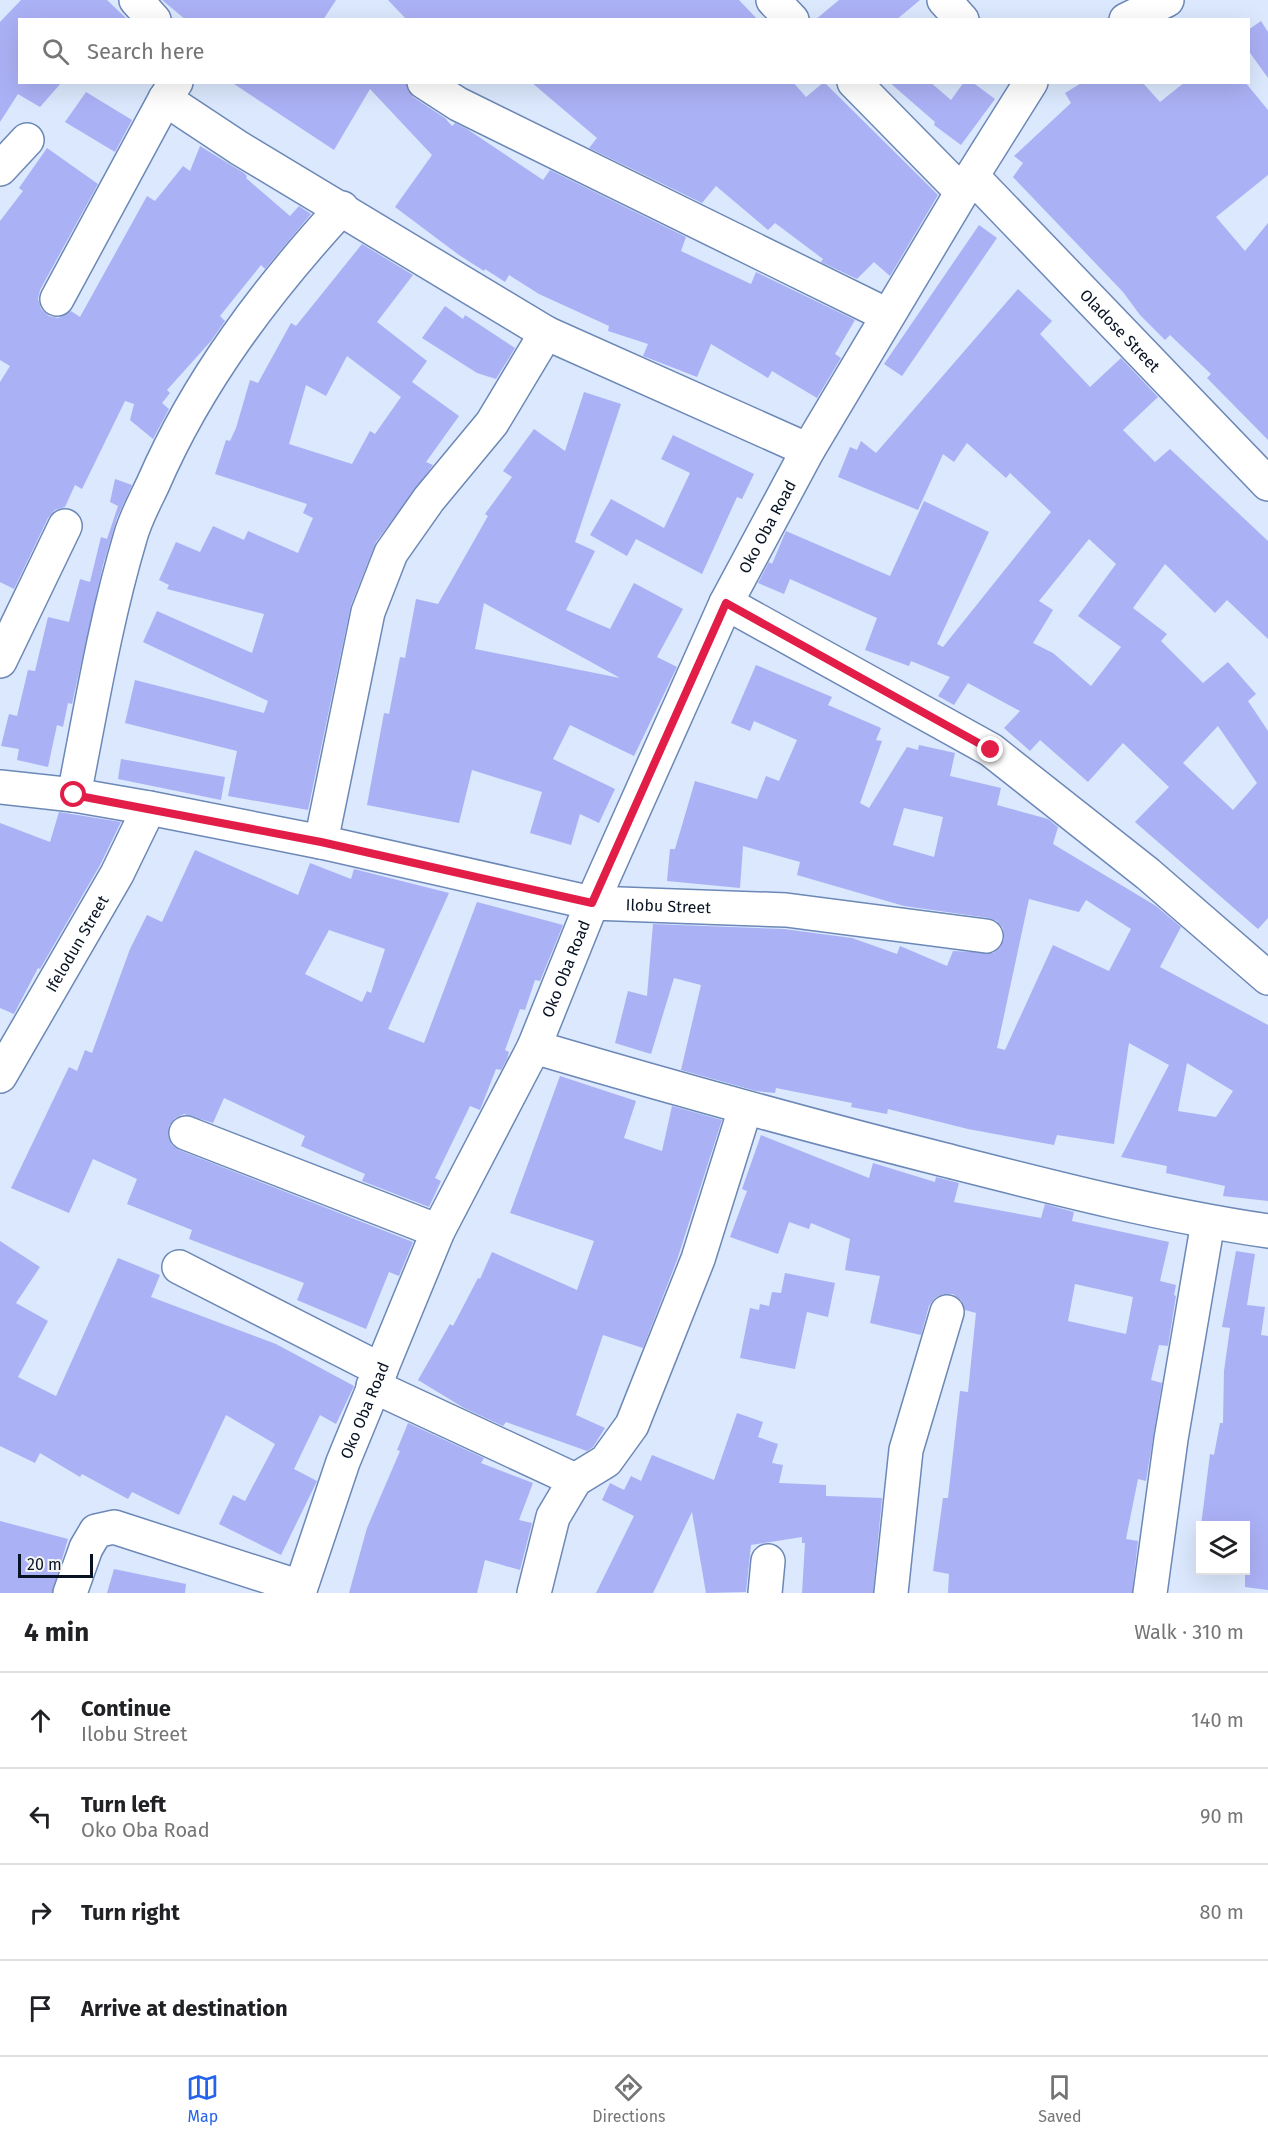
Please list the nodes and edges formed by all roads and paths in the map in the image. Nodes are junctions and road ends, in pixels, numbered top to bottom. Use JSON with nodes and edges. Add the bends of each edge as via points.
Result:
{"nodes":[{"id":1,"x":136,"y":0,"type":"edge"},
{"id":2,"x":773,"y":0,"type":"edge"},
{"id":3,"x":944,"y":0,"type":"edge"},
{"id":4,"x":1167,"y":0,"type":"edge"},
{"id":5,"x":152,"y":18,"type":"edge"},
{"id":6,"x":790,"y":18,"type":"edge"},
{"id":7,"x":960,"y":18,"type":"edge"},
{"id":8,"x":1130,"y":18,"type":"edge"},
{"id":9,"x":427,"y":84,"type":"edge"},
{"id":10,"x":856,"y":84,"type":"edge"},
{"id":11,"x":1028,"y":84,"type":"edge"},
{"id":12,"x":170,"y":91,"type":"edge"},
{"id":13,"x":27,"y":140,"type":"dead end"},
{"id":14,"x":0,"y":169,"type":"edge"},
{"id":15,"x":967,"y":184,"type":"junction"},
{"id":16,"x":342,"y":208,"type":"junction"},
{"id":17,"x":57,"y":299,"type":"dead end"},
{"id":18,"x":887,"y":315,"type":"junction"},
{"id":19,"x":546,"y":333,"type":"junction"},
{"id":20,"x":808,"y":450,"type":"junction"},
{"id":21,"x":1268,"y":484,"type":"edge"},
{"id":22,"x":65,"y":526,"type":"dead end"},
{"id":23,"x":726,"y":603,"type":"junction"},
{"id":24,"x":0,"y":661,"type":"edge"},
{"id":25,"x":0,"y":788,"type":"edge"},
{"id":26,"x":74,"y":795,"type":"junction"},
{"id":27,"x":149,"y":808,"type":"junction"},
{"id":28,"x":321,"y":842,"type":"junction"},
{"id":29,"x":592,"y":903,"type":"junction"},
{"id":30,"x":986,"y":936,"type":"dead end"},
{"id":31,"x":1268,"y":978,"type":"edge"},
{"id":32,"x":534,"y":1047,"type":"junction"},
{"id":33,"x":0,"y":1076,"type":"edge"},
{"id":34,"x":745,"y":1109,"type":"junction"},
{"id":35,"x":186,"y":1133,"type":"dead end"},
{"id":36,"x":1208,"y":1222,"type":"junction"},
{"id":37,"x":438,"y":1231,"type":"junction"},
{"id":38,"x":1268,"y":1231,"type":"edge"},
{"id":39,"x":179,"y":1267,"type":"dead end"},
{"id":40,"x":947,"y":1312,"type":"dead end"},
{"id":41,"x":377,"y":1378,"type":"junction"},
{"id":42,"x":575,"y":1480,"type":"junction"},
{"id":43,"x":768,"y":1561,"type":"dead end"},
{"id":44,"x":299,"y":1590,"type":"edge"},
{"id":45,"x":70,"y":1593,"type":"edge"},
{"id":46,"x":534,"y":1593,"type":"edge"},
{"id":47,"x":765,"y":1593,"type":"edge"},
{"id":48,"x":891,"y":1593,"type":"edge"},
{"id":49,"x":1150,"y":1593,"type":"edge"}],
"edges":[{"from":1,"to":5,"type":"street"},
{"from":2,"to":6,"type":"street"},
{"from":3,"to":7,"type":"street"},
{"from":4,"to":8,"type":"street"},
{"from":9,"to":18,"type":"street","via":[[458,104]]},
{"from":10,"to":15,"type":"street","name":"Oladose Street"},
{"from":11,"to":15,"type":"street","name":"Oko Oba Road"},
{"from":12,"to":16,"type":"street","via":[[239,148]]},
{"from":12,"to":17,"type":"street"},
{"from":13,"to":14,"type":"street"},
{"from":15,"to":18,"type":"street","name":"Oko Oba Road"},
{"from":15,"to":21,"type":"street","name":"Oladose Street"},
{"from":16,"to":19,"type":"street"},
{"from":16,"to":26,"type":"street","via":[[289,266],[209,375],[173,437],[130,536]]},
{"from":18,"to":20,"type":"street","name":"Oko Oba Road"},
{"from":19,"to":20,"type":"street"},
{"from":19,"to":28,"type":"street","via":[[492,423],[429,499],[391,553],[368,612]]},
{"from":20,"to":23,"type":"street","name":"Oko Oba Road"},
{"from":22,"to":24,"type":"street"},
{"from":23,"to":29,"type":"street","name":"Oko Oba Road"},
{"from":23,"to":31,"type":"street","via":[[991,750],[1148,874]]},
{"from":25,"to":26,"type":"street","name":"Ilobu Street"},
{"from":26,"to":27,"type":"street","name":"Ilobu Street"},
{"from":27,"to":28,"type":"street","name":"Ilobu Street"},
{"from":27,"to":33,"type":"street","name":"Ifelodun Street","via":[[117,874]]},
{"from":28,"to":29,"type":"street","name":"Ilobu Street"},
{"from":29,"to":30,"type":"street","name":"Ilobu Street","via":[[786,910]]},
{"from":29,"to":32,"type":"street","name":"Oko Oba Road"},
{"from":32,"to":34,"type":"street"},
{"from":32,"to":37,"type":"street","name":"Oko Oba Road"},
{"from":34,"to":36,"type":"street"},
{"from":34,"to":42,"type":"street","via":[[698,1259],[632,1425],[606,1461]]},
{"from":35,"to":37,"type":"street"},
{"from":36,"to":38,"type":"street"},
{"from":36,"to":49,"type":"street","via":[[1171,1439]]},
{"from":37,"to":41,"type":"street","name":"Oko Oba Road"},
{"from":39,"to":41,"type":"street"},
{"from":40,"to":48,"type":"street","via":[[906,1450]]},
{"from":41,"to":42,"type":"street"},
{"from":41,"to":44,"type":"street","name":"Oko Oba Road"},
{"from":42,"to":46,"type":"street","via":[[553,1517]]},
{"from":43,"to":47,"type":"street"},
{"from":44,"to":45,"type":"street","via":[[114,1527],[96,1531]]}]}
